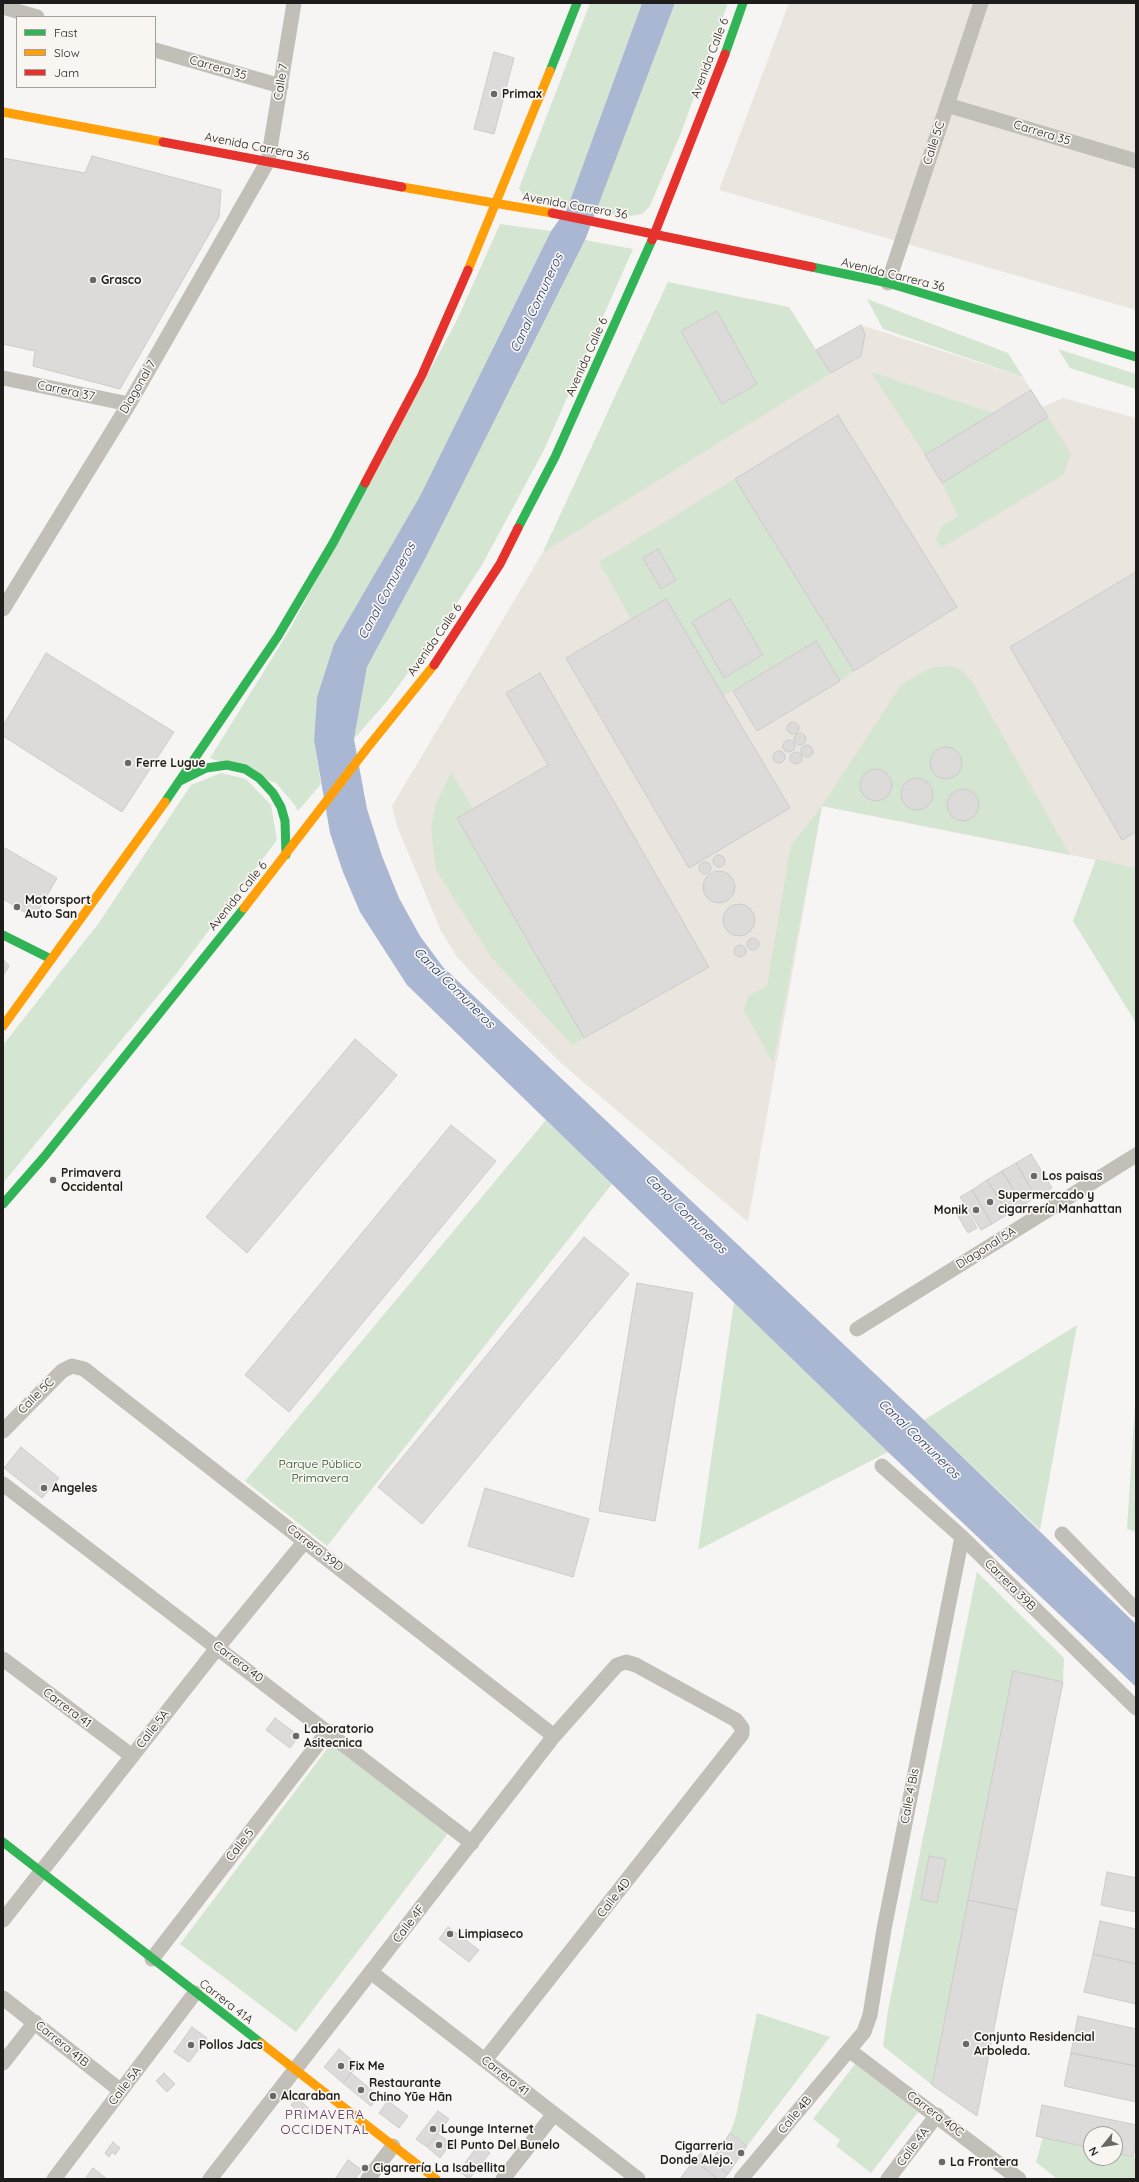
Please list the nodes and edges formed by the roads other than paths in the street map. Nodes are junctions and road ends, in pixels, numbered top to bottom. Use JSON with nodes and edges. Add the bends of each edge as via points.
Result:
{"nodes":[{"id":1,"x":294,"y":3,"type":"edge"},
{"id":2,"x":577,"y":3,"type":"edge"},
{"id":3,"x":743,"y":3,"type":"edge"},
{"id":4,"x":981,"y":3,"type":"edge"},
{"id":5,"x":3,"y":7,"type":"edge"},
{"id":6,"x":34,"y":16,"type":"edge"},
{"id":7,"x":156,"y":50,"type":"edge"},
{"id":8,"x":281,"y":86,"type":"junction"},
{"id":9,"x":947,"y":105,"type":"junction"},
{"id":10,"x":3,"y":112,"type":"edge"},
{"id":11,"x":268,"y":161,"type":"junction"},
{"id":12,"x":1136,"y":161,"type":"edge"},
{"id":13,"x":496,"y":204,"type":"junction"},
{"id":14,"x":655,"y":234,"type":"junction"},
{"id":15,"x":888,"y":284,"type":"junction"},
{"id":16,"x":1136,"y":357,"type":"edge"},
{"id":17,"x":3,"y":378,"type":"edge"},
{"id":18,"x":129,"y":404,"type":"junction"},
{"id":19,"x":3,"y":609,"type":"edge"},
{"id":20,"x":178,"y":782,"type":"junction"},
{"id":21,"x":286,"y":855,"type":"junction"},
{"id":22,"x":3,"y":935,"type":"edge"},
{"id":23,"x":51,"y":960,"type":"junction"},
{"id":24,"x":3,"y":1026,"type":"edge"},
{"id":25,"x":1136,"y":1155,"type":"edge"},
{"id":26,"x":3,"y":1204,"type":"edge"},
{"id":27,"x":857,"y":1329,"type":"dead end"},
{"id":28,"x":72,"y":1366,"type":"joint"},
{"id":29,"x":3,"y":1431,"type":"edge"},
{"id":30,"x":882,"y":1466,"type":"dead end"},
{"id":31,"x":3,"y":1484,"type":"edge"},
{"id":32,"x":1062,"y":1534,"type":"dead end"},
{"id":33,"x":962,"y":1537,"type":"junction"},
{"id":34,"x":305,"y":1541,"type":"junction"},
{"id":35,"x":1136,"y":1610,"type":"edge"},
{"id":36,"x":218,"y":1647,"type":"junction"},
{"id":37,"x":3,"y":1659,"type":"edge"},
{"id":38,"x":1136,"y":1708,"type":"edge"},
{"id":39,"x":328,"y":1731,"type":"junction"},
{"id":40,"x":742,"y":1734,"type":"joint"},
{"id":41,"x":554,"y":1736,"type":"junction"},
{"id":42,"x":132,"y":1756,"type":"junction"},
{"id":43,"x":3,"y":1842,"type":"edge"},
{"id":44,"x":472,"y":1843,"type":"junction"},
{"id":45,"x":42,"y":1872,"type":"junction"},
{"id":46,"x":3,"y":1920,"type":"edge"},
{"id":47,"x":152,"y":1959,"type":"junction"},
{"id":48,"x":372,"y":1973,"type":"junction"},
{"id":49,"x":195,"y":1993,"type":"junction"},
{"id":50,"x":3,"y":1998,"type":"edge"},
{"id":51,"x":35,"y":2022,"type":"junction"},
{"id":52,"x":849,"y":2050,"type":"junction"},
{"id":53,"x":485,"y":2060,"type":"junction"},
{"id":54,"x":3,"y":2063,"type":"edge"},
{"id":55,"x":295,"y":2071,"type":"junction"},
{"id":56,"x":121,"y":2091,"type":"junction"},
{"id":57,"x":554,"y":2114,"type":"junction"},
{"id":58,"x":937,"y":2116,"type":"junction"},
{"id":59,"x":393,"y":2146,"type":"junction"},
{"id":60,"x":54,"y":2179,"type":"edge"},
{"id":61,"x":210,"y":2179,"type":"edge"},
{"id":62,"x":368,"y":2179,"type":"edge"},
{"id":63,"x":436,"y":2179,"type":"edge"},
{"id":64,"x":502,"y":2179,"type":"edge"},
{"id":65,"x":638,"y":2179,"type":"edge"},
{"id":66,"x":741,"y":2179,"type":"edge"},
{"id":67,"x":888,"y":2179,"type":"edge"},
{"id":68,"x":1019,"y":2179,"type":"edge"}],
"edges":[{"from":1,"to":8,"type":"street","name":"Calle 7"},
{"from":2,"to":13,"type":"main road"},
{"from":3,"to":14,"type":"main road","name":"Avenida Calle 6","via":[[730,43]]},
{"from":4,"to":9,"type":"street","name":"Calle 5C"},
{"from":5,"to":6,"type":"street"},
{"from":7,"to":8,"type":"street","name":"Carrera 35"},
{"from":8,"to":11,"type":"street","name":"Calle 7"},
{"from":9,"to":12,"type":"street","name":"Carrera 35"},
{"from":9,"to":15,"type":"street","name":"Calle 5C"},
{"from":10,"to":11,"type":"main road","name":"Avenida Carrera 36"},
{"from":11,"to":13,"type":"main road","name":"Avenida Carrera 36"},
{"from":11,"to":18,"type":"street","name":"Diagonal 7"},
{"from":13,"to":14,"type":"main road","name":"Avenida Carrera 36"},
{"from":13,"to":20,"type":"main road","via":[[422,375],[333,543],[278,636]]},
{"from":14,"to":15,"type":"main road","name":"Avenida Carrera 36"},
{"from":14,"to":21,"type":"main road","name":"Avenida Calle 6","via":[[555,457],[500,564],[441,656]]},
{"from":15,"to":16,"type":"main road","name":"Avenida Carrera 36"},
{"from":17,"to":18,"type":"street","name":"Carrera 37"},
{"from":18,"to":19,"type":"street","name":"Diagonal 7"},
{"from":20,"to":21,"type":"main road","via":[[206,768],[227,764],[245,769],[259,778],[281,806],[285,821]]},
{"from":20,"to":23,"type":"main road"},
{"from":21,"to":26,"type":"main road","name":"Avenida Calle 6","via":[[88,1103]]},
{"from":22,"to":23,"type":"main road"},
{"from":23,"to":24,"type":"main road"},
{"from":25,"to":27,"type":"street","name":"Diagonal 5A"},
{"from":28,"to":29,"type":"street","name":"Calle 5C","via":[[62,1371]]},
{"from":28,"to":34,"type":"street","name":"Carrera 39D","via":[[84,1369]]},
{"from":30,"to":33,"type":"street","name":"Carrera 39B"},
{"from":31,"to":36,"type":"street","name":"Carrera 40"},
{"from":32,"to":35,"type":"street"},
{"from":33,"to":38,"type":"street","name":"Carrera 39B"},
{"from":33,"to":52,"type":"street","name":"Calle 4 Bis","via":[[884,1929],[870,2015],[864,2032]]},
{"from":34,"to":36,"type":"street","name":"Calle 5A"},
{"from":34,"to":41,"type":"street","name":"Carrera 39D"},
{"from":36,"to":39,"type":"street","name":"Carrera 40"},
{"from":36,"to":42,"type":"street","name":"Calle 5A"},
{"from":37,"to":42,"type":"street","name":"Carrera 41"},
{"from":39,"to":44,"type":"street","name":"Carrera 40"},
{"from":39,"to":47,"type":"street","name":"Calle 5"},
{"from":40,"to":41,"type":"street","name":"Calle 4F","via":[[742,1728],[736,1720],[636,1665],[626,1662],[610,1671]]},
{"from":40,"to":53,"type":"street","name":"Calle 4D"},
{"from":41,"to":44,"type":"street","name":"Calle 4F"},
{"from":42,"to":45,"type":"street","name":"Calle 5A"},
{"from":43,"to":45,"type":"main road","name":"Carrera 41A"},
{"from":44,"to":48,"type":"street","name":"Calle 4F"},
{"from":45,"to":46,"type":"street","name":"Calle 5A"},
{"from":45,"to":47,"type":"main road","name":"Carrera 41A"},
{"from":47,"to":49,"type":"main road","name":"Carrera 41A"},
{"from":48,"to":53,"type":"street","name":"Carrera 41"},
{"from":48,"to":55,"type":"street","name":"Calle 4F"},
{"from":49,"to":55,"type":"main road","name":"Carrera 41A"},
{"from":49,"to":56,"type":"street","name":"Calle 5A"},
{"from":50,"to":51,"type":"street","name":"Carrera 41B"},
{"from":51,"to":54,"type":"street"},
{"from":51,"to":56,"type":"street","name":"Carrera 41B"},
{"from":52,"to":58,"type":"street","name":"Carrera 40C"},
{"from":52,"to":66,"type":"street","name":"Calle 4B"},
{"from":53,"to":57,"type":"street","name":"Carrera 41"},
{"from":55,"to":59,"type":"main road","name":"Carrera 41A"},
{"from":55,"to":61,"type":"street","name":"Calle 4F"},
{"from":56,"to":60,"type":"street","name":"Calle 5A"},
{"from":57,"to":64,"type":"street"},
{"from":57,"to":65,"type":"street","name":"Carrera 41"},
{"from":58,"to":67,"type":"street","name":"Calle 4A"},
{"from":58,"to":68,"type":"street","name":"Carrera 40C"},
{"from":59,"to":62,"type":"street"},
{"from":59,"to":63,"type":"main road","name":"Carrera 41A"}]}
